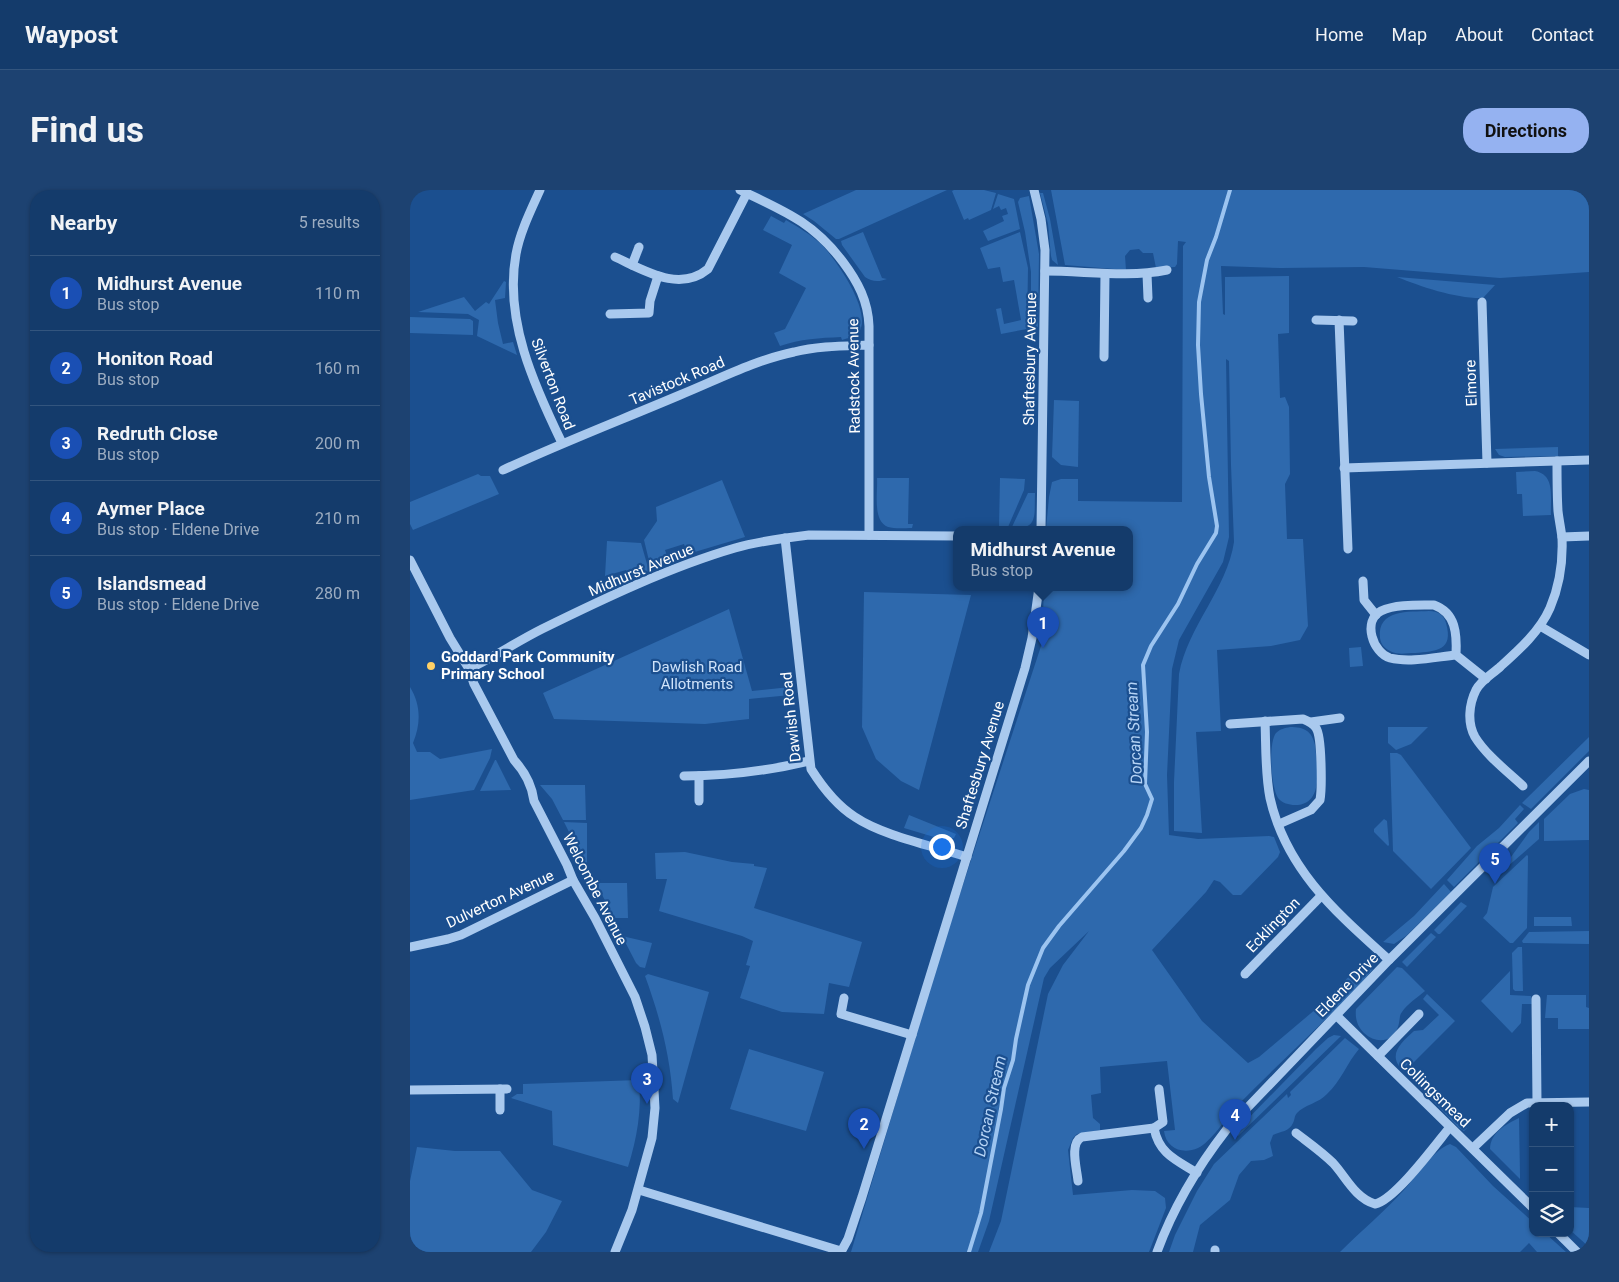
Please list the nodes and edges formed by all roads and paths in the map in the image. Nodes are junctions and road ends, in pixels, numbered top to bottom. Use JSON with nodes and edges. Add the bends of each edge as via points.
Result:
{"nodes":[{"id":1,"x":540,"y":190,"type":"edge"},
{"id":2,"x":1034,"y":190,"type":"edge"},
{"id":3,"x":743,"y":192,"type":"edge"},
{"id":4,"x":639,"y":247,"type":"dead end"},
{"id":5,"x":615,"y":257,"type":"dead end"},
{"id":6,"x":632,"y":264,"type":"junction"},
{"id":7,"x":1167,"y":270,"type":"dead end"},
{"id":8,"x":1045,"y":271,"type":"junction"},
{"id":9,"x":1104,"y":274,"type":"junction"},
{"id":10,"x":1147,"y":274,"type":"junction"},
{"id":11,"x":658,"y":276,"type":"junction"},
{"id":12,"x":1148,"y":298,"type":"dead end"},
{"id":13,"x":1482,"y":302,"type":"dead end"},
{"id":14,"x":610,"y":314,"type":"dead end"},
{"id":15,"x":1316,"y":320,"type":"dead end"},
{"id":16,"x":1339,"y":320,"type":"junction"},
{"id":17,"x":1352,"y":321,"type":"dead end"},
{"id":18,"x":869,"y":345,"type":"junction"},
{"id":19,"x":1104,"y":357,"type":"dead end"},
{"id":20,"x":562,"y":443,"type":"junction"},
{"id":21,"x":1589,"y":460,"type":"edge"},
{"id":22,"x":1557,"y":462,"type":"junction"},
{"id":23,"x":1487,"y":464,"type":"junction"},
{"id":24,"x":1344,"y":468,"type":"junction"},
{"id":25,"x":503,"y":470,"type":"dead end"},
{"id":26,"x":1040,"y":526,"type":"edge"},
{"id":27,"x":869,"y":535,"type":"junction"},
{"id":28,"x":953,"y":536,"type":"edge"},
{"id":29,"x":1589,"y":536,"type":"edge"},
{"id":30,"x":785,"y":538,"type":"junction"},
{"id":31,"x":1562,"y":538,"type":"junction"},
{"id":32,"x":1348,"y":549,"type":"dead end"},
{"id":33,"x":410,"y":560,"type":"edge"},
{"id":34,"x":1362,"y":581,"type":"dead end"},
{"id":35,"x":1038,"y":591,"type":"edge"},
{"id":36,"x":1376,"y":615,"type":"junction"},
{"id":37,"x":1540,"y":626,"type":"junction"},
{"id":38,"x":1456,"y":654,"type":"junction"},
{"id":39,"x":1589,"y":655,"type":"edge"},
{"id":40,"x":469,"y":668,"type":"junction"},
{"id":41,"x":1486,"y":679,"type":"junction"},
{"id":42,"x":1340,"y":718,"type":"dead end"},
{"id":43,"x":1265,"y":722,"type":"junction"},
{"id":44,"x":1310,"y":722,"type":"junction"},
{"id":45,"x":1230,"y":724,"type":"dead end"},
{"id":46,"x":809,"y":761,"type":"junction"},
{"id":47,"x":1589,"y":761,"type":"edge"},
{"id":48,"x":684,"y":776,"type":"dead end"},
{"id":49,"x":699,"y":776,"type":"junction"},
{"id":50,"x":1523,"y":786,"type":"dead end"},
{"id":51,"x":699,"y":801,"type":"dead end"},
{"id":52,"x":1279,"y":824,"type":"junction"},
{"id":53,"x":967,"y":856,"type":"junction"},
{"id":54,"x":572,"y":880,"type":"junction"},
{"id":55,"x":1321,"y":896,"type":"junction"},
{"id":56,"x":410,"y":947,"type":"edge"},
{"id":57,"x":1389,"y":960,"type":"junction"},
{"id":58,"x":1245,"y":974,"type":"dead end"},
{"id":59,"x":844,"y":998,"type":"dead end"},
{"id":60,"x":1536,"y":999,"type":"dead end"},
{"id":61,"x":1419,"y":1014,"type":"dead end"},
{"id":62,"x":1337,"y":1016,"type":"junction"},
{"id":63,"x":912,"y":1035,"type":"junction"},
{"id":64,"x":1378,"y":1056,"type":"junction"},
{"id":65,"x":1159,"y":1089,"type":"dead end"},
{"id":66,"x":410,"y":1090,"type":"edge"},
{"id":67,"x":1537,"y":1102,"type":"edge"},
{"id":68,"x":1574,"y":1102,"type":"edge"},
{"id":69,"x":1589,"y":1102,"type":"edge"},
{"id":70,"x":1529,"y":1103,"type":"edge"},
{"id":71,"x":500,"y":1110,"type":"dead end"},
{"id":72,"x":1450,"y":1127,"type":"junction"},
{"id":73,"x":1154,"y":1128,"type":"junction"},
{"id":74,"x":1296,"y":1133,"type":"dead end"},
{"id":75,"x":1473,"y":1148,"type":"junction"},
{"id":76,"x":1197,"y":1173,"type":"junction"},
{"id":77,"x":1078,"y":1181,"type":"dead end"},
{"id":78,"x":638,"y":1190,"type":"junction"},
{"id":79,"x":1529,"y":1204,"type":"edge"},
{"id":80,"x":1562,"y":1237,"type":"edge"},
{"id":81,"x":615,"y":1252,"type":"edge"},
{"id":82,"x":841,"y":1252,"type":"edge"},
{"id":83,"x":1157,"y":1252,"type":"edge"},
{"id":84,"x":1577,"y":1252,"type":"edge"}],
"edges":[{"from":1,"to":20,"type":"street","name":"Silverton Road","via":[[516,254],[514,302],[526,358]]},
{"from":2,"to":8,"type":"street","name":"Shaftesbury Avenue","via":[[1043,230]]},
{"from":3,"to":11,"type":"street","via":[[708,269],[687,280]]},
{"from":3,"to":18,"type":"street","name":"Radstock Avenue","via":[[792,215],[831,246],[855,277],[864,298]]},
{"from":4,"to":6,"type":"street"},
{"from":5,"to":6,"type":"street"},
{"from":6,"to":11,"type":"street"},
{"from":7,"to":10,"type":"street"},
{"from":8,"to":9,"type":"street"},
{"from":8,"to":26,"type":"street","name":"Shaftesbury Avenue"},
{"from":9,"to":10,"type":"street"},
{"from":9,"to":19,"type":"street"},
{"from":10,"to":12,"type":"street"},
{"from":11,"to":14,"type":"street","via":[[649,313]]},
{"from":13,"to":23,"type":"street","name":"Elmore"},
{"from":15,"to":16,"type":"street"},
{"from":16,"to":17,"type":"street"},
{"from":16,"to":24,"type":"street"},
{"from":18,"to":20,"type":"street","name":"Tavistock Road","via":[[825,347],[782,355]]},
{"from":18,"to":27,"type":"street","name":"Radstock Avenue"},
{"from":20,"to":25,"type":"street","name":"Tavistock Road"},
{"from":21,"to":22,"type":"street"},
{"from":22,"to":23,"type":"street"},
{"from":22,"to":31,"type":"street"},
{"from":23,"to":24,"type":"street"},
{"from":24,"to":32,"type":"street"},
{"from":27,"to":28,"type":"street","name":"Midhurst Avenue"},
{"from":27,"to":30,"type":"street","name":"Midhurst Avenue"},
{"from":29,"to":31,"type":"street"},
{"from":30,"to":40,"type":"street","name":"Midhurst Avenue","via":[[736,548],[664,574],[541,630]]},
{"from":30,"to":46,"type":"street","name":"Dawlish Road"},
{"from":31,"to":37,"type":"street","via":[[1556,592]]},
{"from":33,"to":40,"type":"street","name":"Welcombe Avenue"},
{"from":34,"to":36,"type":"street","via":[[1364,600]]},
{"from":35,"to":53,"type":"street","name":"Shaftesbury Avenue","via":[[1029,654]]},
{"from":36,"to":38,"type":"street","via":[[1396,608],[1426,606],[1445,610],[1452,619]]},
{"from":36,"to":38,"type":"street","via":[[1372,638],[1385,656],[1403,659]]},
{"from":37,"to":39,"type":"street"},
{"from":37,"to":41,"type":"street"},
{"from":38,"to":41,"type":"street"},
{"from":40,"to":54,"type":"street","name":"Welcombe Avenue","via":[[474,684],[533,790],[534,801]]},
{"from":41,"to":50,"type":"street","via":[[1476,690],[1472,703],[1473,733]]},
{"from":42,"to":44,"type":"street"},
{"from":43,"to":44,"type":"street","via":[[1303,719]]},
{"from":43,"to":45,"type":"street"},
{"from":43,"to":52,"type":"street","name":"Ecklington","via":[[1270,796]]},
{"from":44,"to":52,"type":"street","via":[[1318,732],[1320,800],[1312,810]]},
{"from":46,"to":49,"type":"street","via":[[760,771]]},
{"from":46,"to":53,"type":"street","name":"Dawlish Road","via":[[827,792],[855,817],[881,830]]},
{"from":47,"to":57,"type":"street","name":"Eldene Drive"},
{"from":48,"to":49,"type":"street"},
{"from":49,"to":51,"type":"street"},
{"from":52,"to":55,"type":"street","name":"Ecklington","via":[[1296,862]]},
{"from":53,"to":63,"type":"street","name":"Shaftesbury Avenue"},
{"from":54,"to":56,"type":"street","name":"Dulverton Avenue","via":[[462,935]]},
{"from":54,"to":78,"type":"street","name":"Welcombe Avenue","via":[[635,997],[649,1040],[655,1108],[652,1138]]},
{"from":55,"to":57,"type":"street","name":"Ecklington"},
{"from":55,"to":58,"type":"street","name":"Ecklington"},
{"from":57,"to":62,"type":"street","name":"Eldene Drive"},
{"from":59,"to":63,"type":"street","via":[[841,1014]]},
{"from":60,"to":67,"type":"street"},
{"from":61,"to":64,"type":"street","name":"Collingsmead"},
{"from":62,"to":64,"type":"street","name":"Collingsmead"},
{"from":62,"to":76,"type":"street","name":"Eldene Drive","via":[[1227,1129]]},
{"from":63,"to":82,"type":"street","name":"Shaftesbury Avenue","via":[[862,1197]]},
{"from":64,"to":72,"type":"street","name":"Collingsmead"},
{"from":65,"to":73,"type":"street","via":[[1163,1122]]},
{"from":66,"to":71,"type":"street","via":[[504,1089]]},
{"from":68,"to":69,"type":"street","name":"Collingsmead"},
{"from":70,"to":75,"type":"street","name":"Collingsmead","via":[[1510,1113]]},
{"from":72,"to":74,"type":"street","via":[[1397,1189],[1375,1204],[1356,1192],[1322,1152]]},
{"from":72,"to":75,"type":"street","name":"Collingsmead"},
{"from":73,"to":76,"type":"street","via":[[1156,1139],[1164,1150]]},
{"from":73,"to":77,"type":"street","via":[[1078,1139],[1075,1150]]},
{"from":75,"to":79,"type":"street","name":"Collingsmead"},
{"from":76,"to":83,"type":"street","name":"Eldene Drive"},
{"from":78,"to":81,"type":"street","name":"Welcombe Avenue"},
{"from":78,"to":82,"type":"street"},
{"from":80,"to":84,"type":"street"}]}
